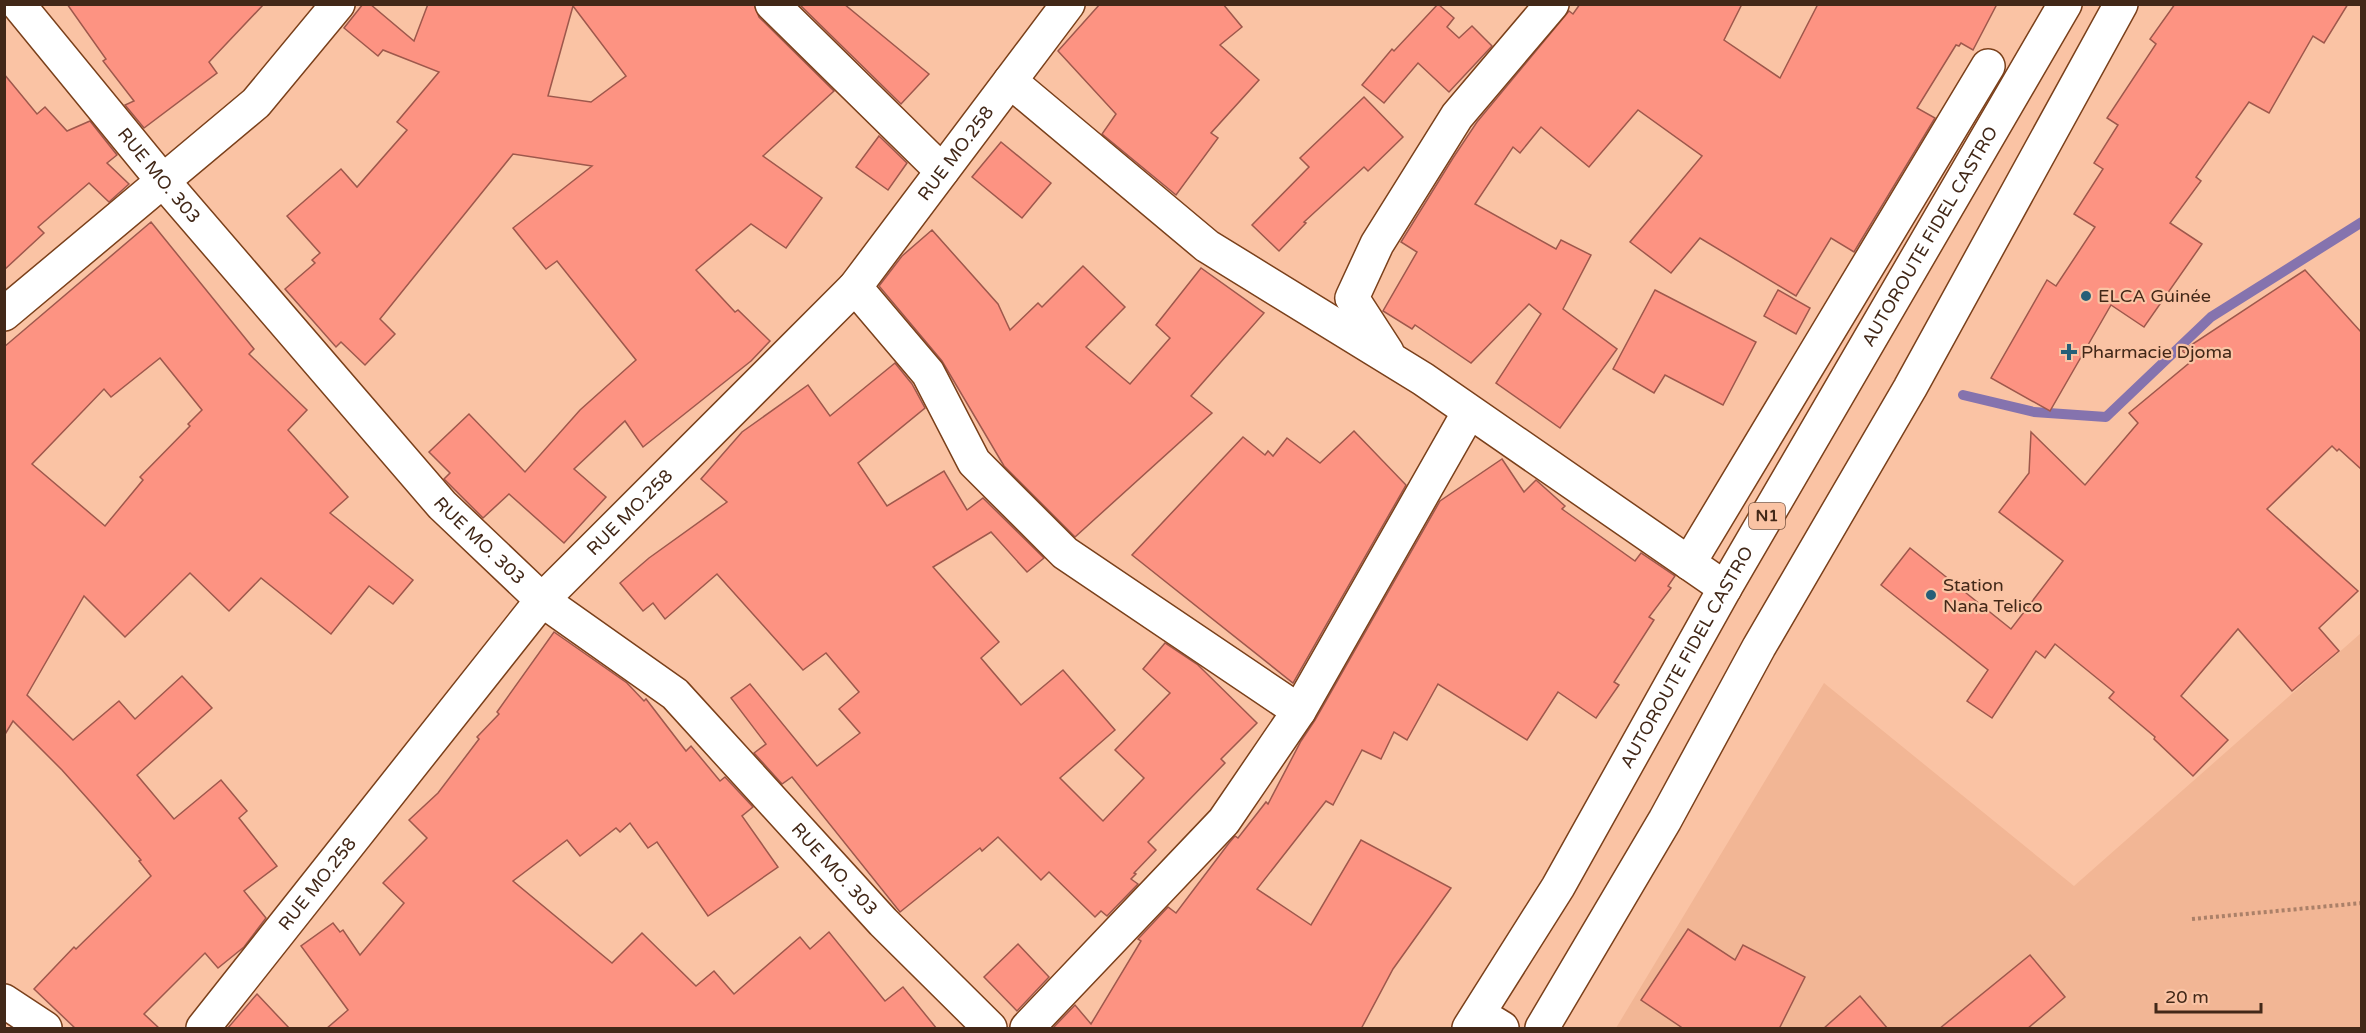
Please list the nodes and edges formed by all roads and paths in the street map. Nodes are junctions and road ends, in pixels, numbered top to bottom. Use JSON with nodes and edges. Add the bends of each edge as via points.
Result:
{"nodes":[{"id":1,"x":18,"y":4,"type":"edge"},
{"id":2,"x":338,"y":4,"type":"edge"},
{"id":3,"x":772,"y":4,"type":"edge"},
{"id":4,"x":1068,"y":4,"type":"edge"},
{"id":5,"x":1552,"y":4,"type":"edge"},
{"id":6,"x":2065,"y":4,"type":"edge"},
{"id":7,"x":2121,"y":4,"type":"edge"},
{"id":8,"x":1988,"y":66,"type":"dead end"},
{"id":9,"x":1010,"y":81,"type":"junction"},
{"id":10,"x":942,"y":171,"type":"junction"},
{"id":11,"x":163,"y":181,"type":"junction"},
{"id":12,"x":855,"y":287,"type":"junction"},
{"id":13,"x":4,"y":314,"type":"edge"},
{"id":14,"x":1393,"y":361,"type":"junction"},
{"id":15,"x":1469,"y":412,"type":"junction"},
{"id":16,"x":1689,"y":563,"type":"junction"},
{"id":17,"x":1725,"y":588,"type":"junction"},
{"id":18,"x":542,"y":600,"type":"junction"},
{"id":19,"x":1299,"y":711,"type":"junction"},
{"id":20,"x":2361,"y":903,"type":"edge"},
{"id":21,"x":2192,"y":919,"type":"dead end"},
{"id":22,"x":4,"y":1001,"type":"edge"},
{"id":23,"x":1483,"y":1024,"type":"edge"},
{"id":24,"x":45,"y":1029,"type":"edge"},
{"id":25,"x":203,"y":1029,"type":"edge"},
{"id":26,"x":990,"y":1029,"type":"edge"},
{"id":27,"x":1028,"y":1029,"type":"edge"},
{"id":28,"x":1542,"y":1029,"type":"edge"}],
"edges":[{"from":1,"to":11,"type":"main road","name":"RUE MO. 303"},
{"from":2,"to":11,"type":"main road","via":[[256,103]]},
{"from":3,"to":10,"type":"main road"},
{"from":4,"to":9,"type":"main road","name":"RUE MO.258"},
{"from":5,"to":14,"type":"main road","via":[[1457,116],[1377,244],[1352,298]]},
{"from":6,"to":17,"type":"main road","name":"AUTOROUTE FIDEL CASTRO","number":"N1"},
{"from":7,"to":28,"type":"main road","via":[[1910,388]]},
{"from":8,"to":16,"type":"main road"},
{"from":9,"to":10,"type":"main road","name":"RUE MO.258"},
{"from":9,"to":14,"type":"main road","via":[[1207,246]]},
{"from":10,"to":12,"type":"main road","name":"RUE MO.258"},
{"from":11,"to":13,"type":"main road"},
{"from":11,"to":18,"type":"main road","name":"RUE MO. 303","via":[[442,505]]},
{"from":12,"to":18,"type":"main road","name":"RUE MO.258"},
{"from":12,"to":19,"type":"main road","via":[[928,373],[974,462],[1065,553]]},
{"from":14,"to":15,"type":"main road"},
{"from":15,"to":16,"type":"main road"},
{"from":15,"to":19,"type":"main road"},
{"from":16,"to":17,"type":"main road"},
{"from":17,"to":23,"type":"main road","name":"AUTOROUTE FIDEL CASTRO","number":"N1"},
{"from":18,"to":25,"type":"main road","name":"RUE MO.258"},
{"from":18,"to":26,"type":"main road","name":"RUE MO. 303","via":[[675,694],[883,922]]},
{"from":19,"to":27,"type":"main road","via":[[1224,821]]},
{"from":20,"to":21,"type":"path"},
{"from":22,"to":24,"type":"main road"}]}
